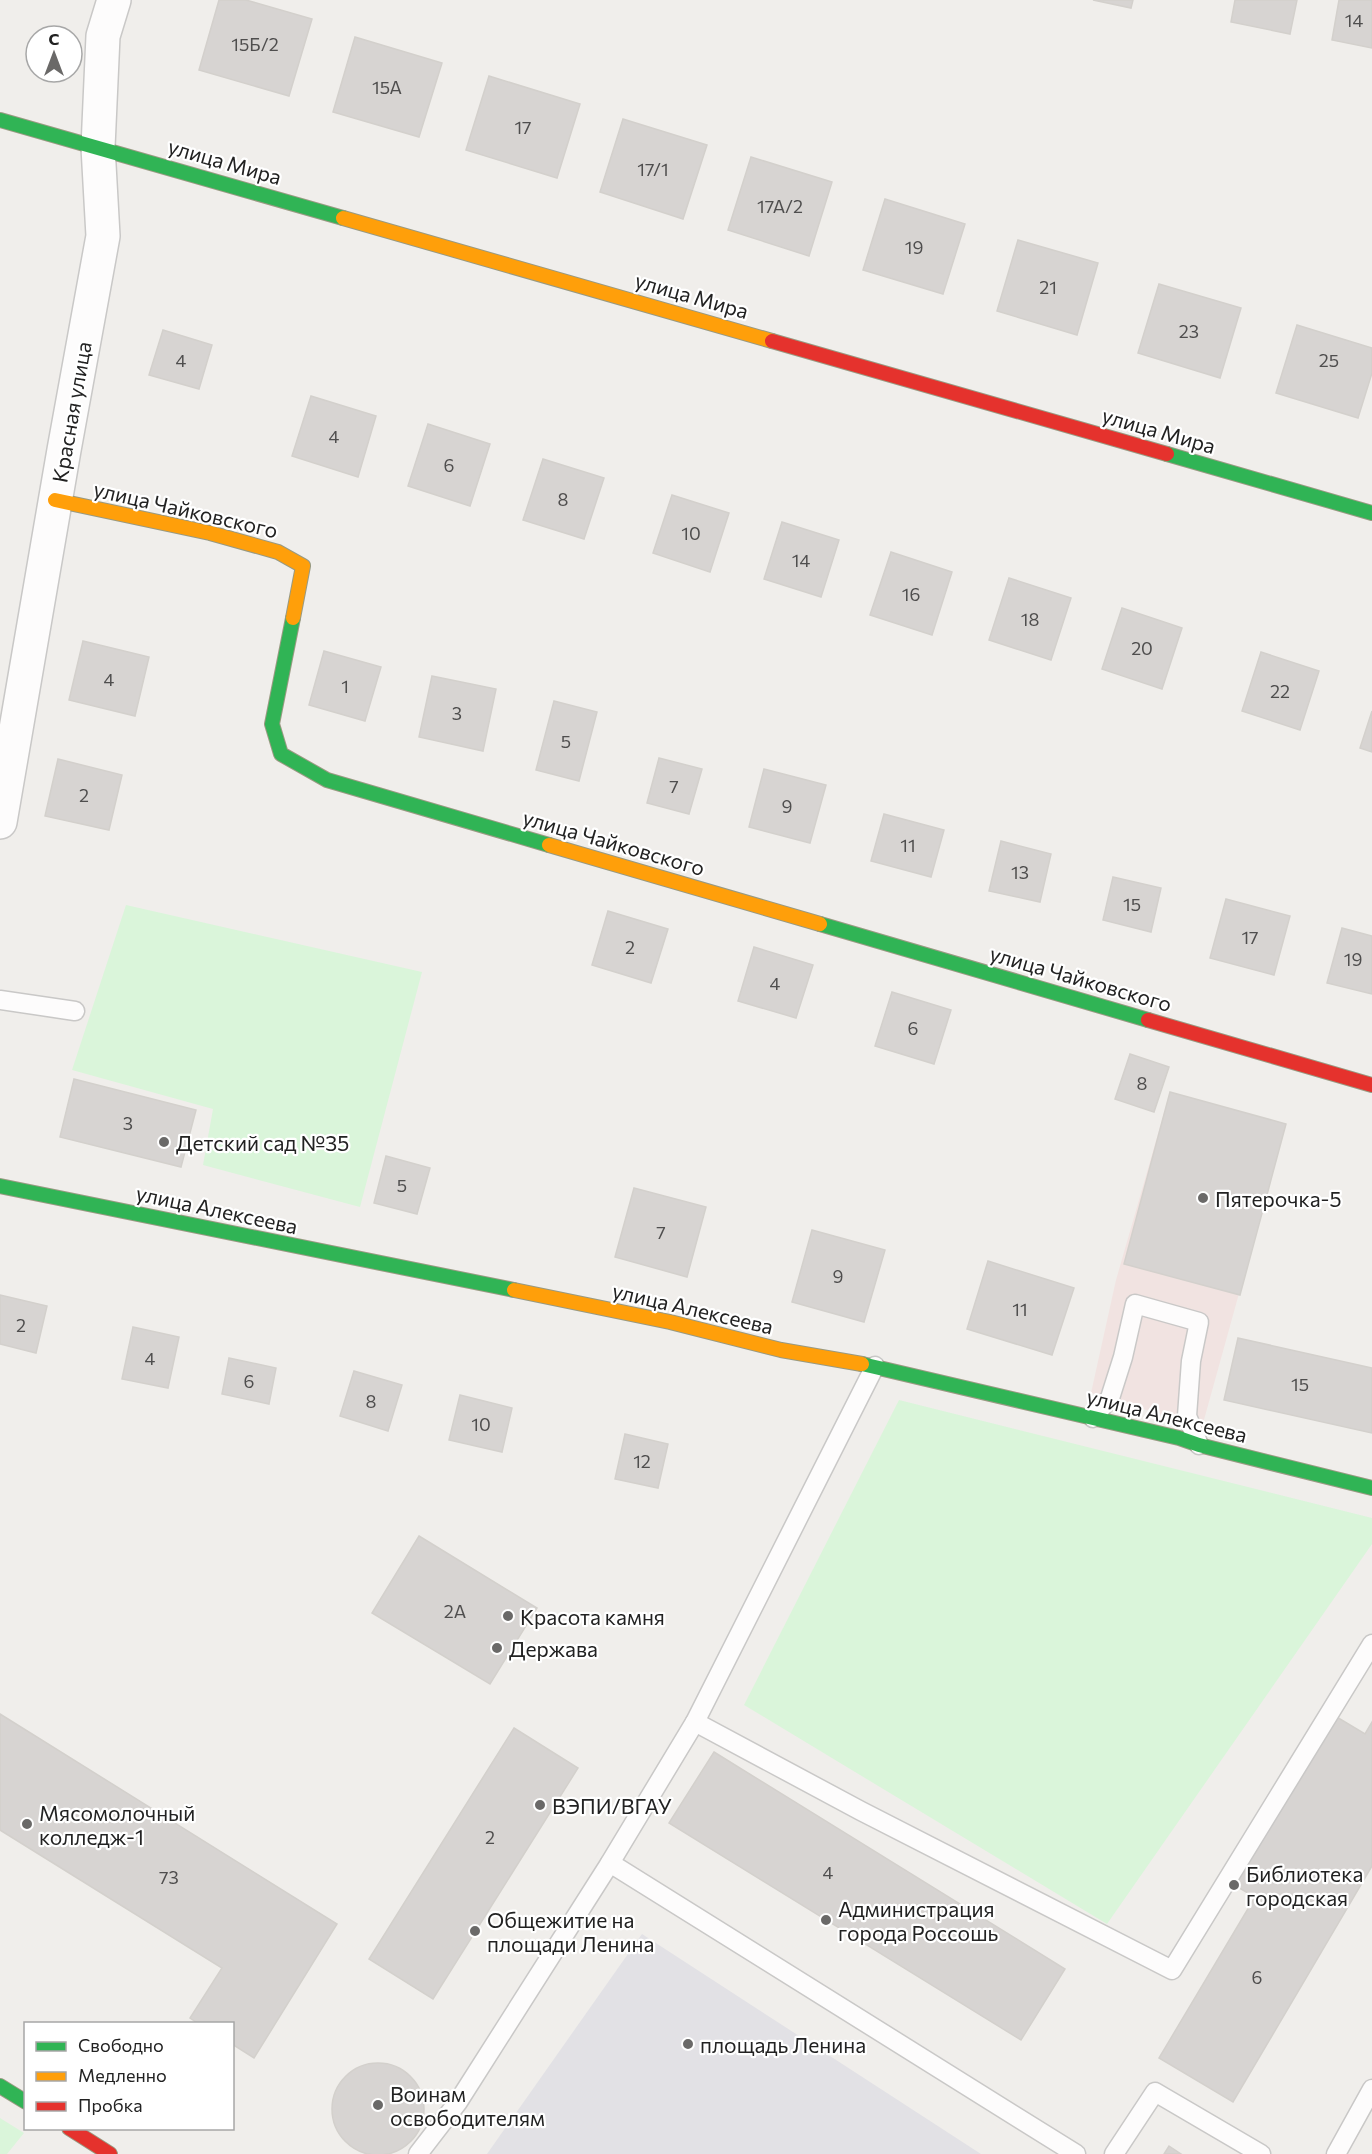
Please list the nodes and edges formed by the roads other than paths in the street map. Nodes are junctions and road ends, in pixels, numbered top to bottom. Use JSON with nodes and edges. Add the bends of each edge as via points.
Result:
{"nodes":[{"id":1,"x":114,"y":0,"type":"edge"},
{"id":2,"x":0,"y":120,"type":"edge"},
{"id":3,"x":98,"y":147,"type":"junction"},
{"id":4,"x":55,"y":501,"type":"junction"},
{"id":5,"x":1372,"y":513,"type":"edge"},
{"id":6,"x":0,"y":822,"type":"edge"},
{"id":7,"x":0,"y":1000,"type":"edge"},
{"id":8,"x":75,"y":1011,"type":"dead end"},
{"id":9,"x":1372,"y":1085,"type":"edge"},
{"id":10,"x":0,"y":1186,"type":"edge"},
{"id":11,"x":875,"y":1366,"type":"junction"},
{"id":12,"x":1093,"y":1418,"type":"junction"},
{"id":13,"x":1199,"y":1445,"type":"junction"},
{"id":14,"x":1372,"y":1488,"type":"edge"},
{"id":15,"x":1372,"y":1644,"type":"edge"},
{"id":16,"x":694,"y":1722,"type":"junction"},
{"id":17,"x":610,"y":1863,"type":"junction"},
{"id":18,"x":0,"y":2086,"type":"edge"},
{"id":19,"x":1372,"y":2089,"type":"edge"},
{"id":20,"x":24,"y":2101,"type":"edge"},
{"id":21,"x":72,"y":2130,"type":"edge"},
{"id":22,"x":110,"y":2154,"type":"edge"},
{"id":23,"x":418,"y":2154,"type":"edge"},
{"id":24,"x":1076,"y":2154,"type":"edge"},
{"id":25,"x":1114,"y":2154,"type":"edge"},
{"id":26,"x":1261,"y":2154,"type":"edge"},
{"id":27,"x":1336,"y":2154,"type":"edge"}],
"edges":[{"from":1,"to":3,"type":"street","name":"Красная улица","via":[[103,36]]},
{"from":2,"to":3,"type":"street","name":"улица Мира"},
{"from":3,"to":4,"type":"street","name":"Красная улица","via":[[103,236]]},
{"from":3,"to":5,"type":"street","name":"улица Мира"},
{"from":4,"to":6,"type":"street","name":"Красная улица"},
{"from":4,"to":9,"type":"street","name":"улица Чайковского","via":[[210,533],[278,552],[303,566],[272,724],[281,754],[327,780]]},
{"from":7,"to":8,"type":"lane"},
{"from":10,"to":11,"type":"street","name":"улица Алексеева","via":[[670,1322],[781,1350]]},
{"from":11,"to":12,"type":"street","name":"улица Алексеева"},
{"from":11,"to":16,"type":"lane"},
{"from":12,"to":13,"type":"street","name":"улица Алексеева"},
{"from":12,"to":13,"type":"lane","via":[[1110,1398],[1135,1304],[1199,1322],[1186,1416]]},
{"from":13,"to":14,"type":"street","name":"улица Алексеева"},
{"from":15,"to":16,"type":"lane","via":[[1172,1970]]},
{"from":16,"to":17,"type":"lane"},
{"from":17,"to":23,"type":"lane","via":[[458,2102]]},
{"from":17,"to":24,"type":"lane"},
{"from":18,"to":20,"type":"street"},
{"from":19,"to":27,"type":"lane"},
{"from":21,"to":22,"type":"street"},
{"from":25,"to":26,"type":"lane","via":[[1155,2092]]}]}
